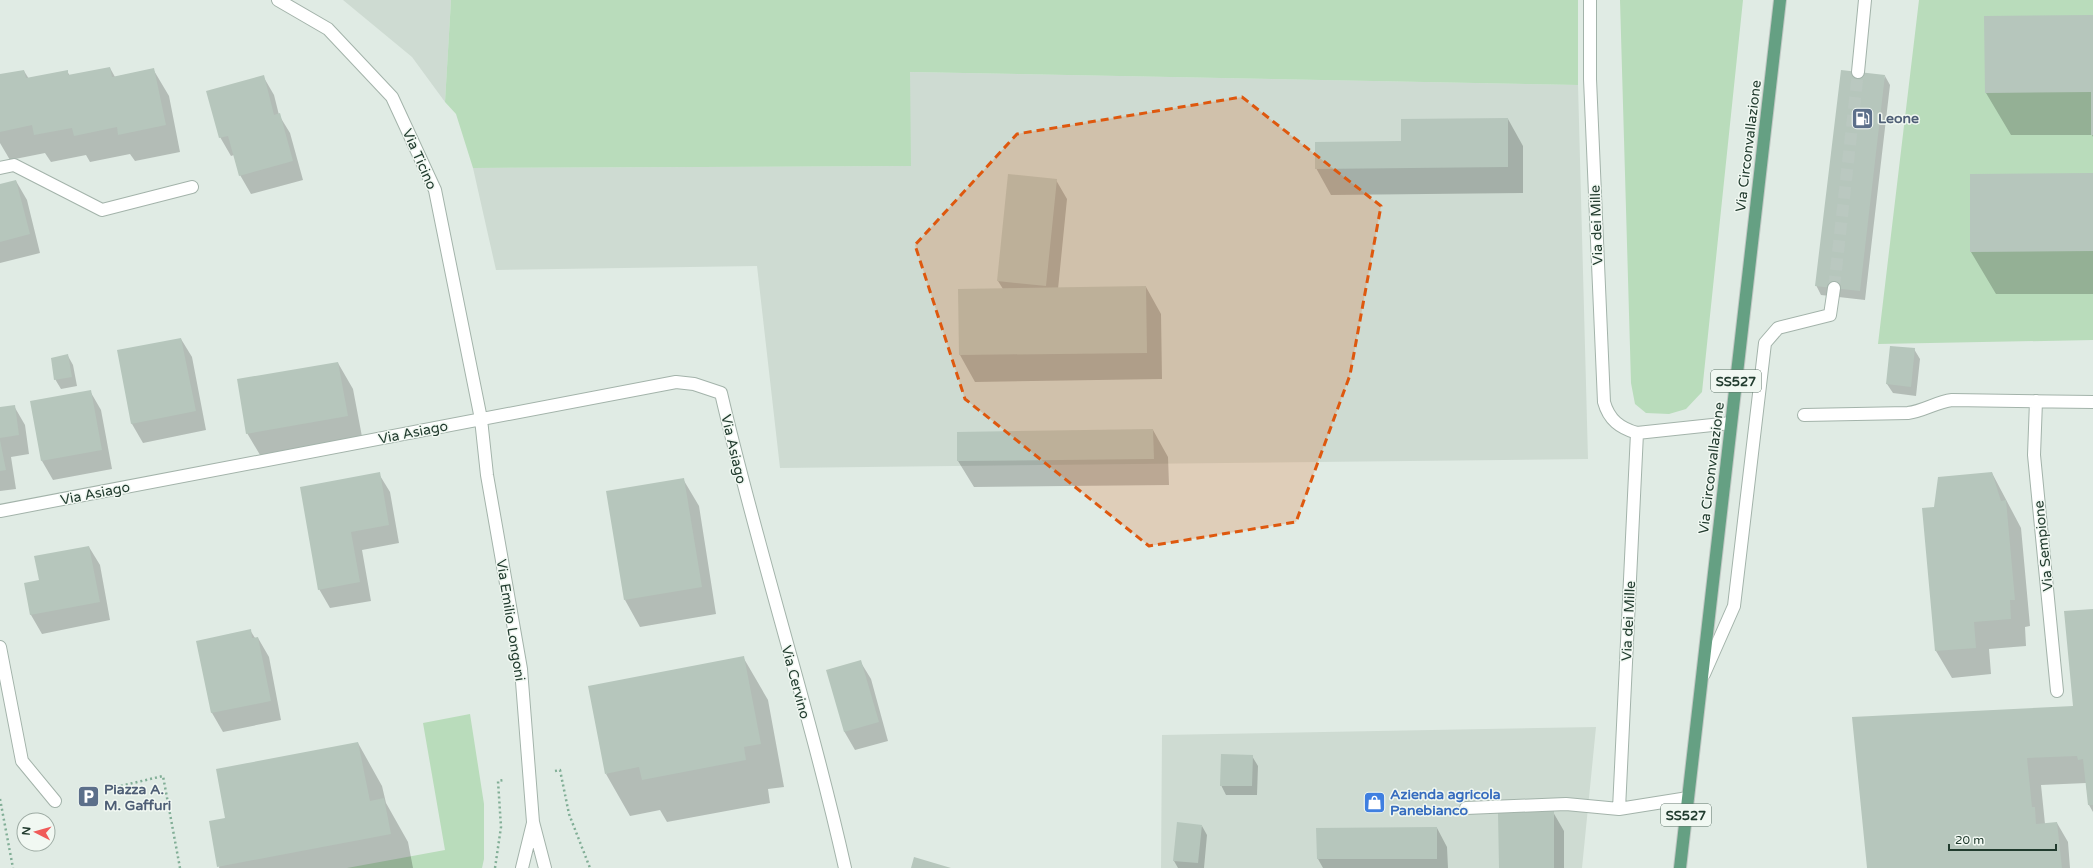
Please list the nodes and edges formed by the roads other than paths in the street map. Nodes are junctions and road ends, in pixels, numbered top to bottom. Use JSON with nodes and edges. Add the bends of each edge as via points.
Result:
{"nodes":[{"id":1,"x":278,"y":0,"type":"edge"},
{"id":2,"x":1590,"y":0,"type":"edge"},
{"id":3,"x":1780,"y":0,"type":"edge"},
{"id":4,"x":1866,"y":0,"type":"edge"},
{"id":5,"x":1858,"y":72,"type":"tunnel mouth"},
{"id":6,"x":0,"y":168,"type":"edge"},
{"id":7,"x":192,"y":187,"type":"dead end"},
{"id":8,"x":1834,"y":288,"type":"tunnel mouth"},
{"id":9,"x":2036,"y":401,"type":"junction"},
{"id":10,"x":2093,"y":402,"type":"edge"},
{"id":11,"x":1804,"y":415,"type":"dead end"},
{"id":12,"x":481,"y":419,"type":"junction"},
{"id":13,"x":1731,"y":423,"type":"junction"},
{"id":14,"x":1637,"y":433,"type":"junction"},
{"id":15,"x":745,"y":496,"type":"joint"},
{"id":16,"x":0,"y":511,"type":"edge"},
{"id":17,"x":0,"y":647,"type":"edge"},
{"id":18,"x":1701,"y":681,"type":"junction"},
{"id":19,"x":2057,"y":691,"type":"dead end"},
{"id":20,"x":1688,"y":798,"type":"junction"},
{"id":21,"x":55,"y":800,"type":"dead end"},
{"id":22,"x":1466,"y":808,"type":"dead end"},
{"id":23,"x":1619,"y":809,"type":"junction"},
{"id":24,"x":534,"y":822,"type":"junction"},
{"id":25,"x":522,"y":868,"type":"edge"},
{"id":26,"x":545,"y":868,"type":"edge"},
{"id":27,"x":845,"y":868,"type":"edge"},
{"id":28,"x":1680,"y":868,"type":"edge"}],
"edges":[{"from":1,"to":12,"type":"street","name":"Via Ticino","via":[[328,29],[392,97],[435,190]]},
{"from":2,"to":14,"type":"street","name":"Via dei Mille","via":[[1590,79],[1604,402],[1607,413],[1615,423],[1625,430]]},
{"from":3,"to":13,"type":"main road","name":"Via Circonvallazione","number":"SS527"},
{"from":4,"to":5,"type":"street"},
{"from":6,"to":7,"type":"street","via":[[14,165],[102,210]]},
{"from":8,"to":18,"type":"street","via":[[1830,315],[1778,328],[1765,343],[1734,606]]},
{"from":9,"to":10,"type":"street"},
{"from":9,"to":11,"type":"street","via":[[1952,400],[1914,412]]},
{"from":9,"to":19,"type":"street","name":"Via Sempione","via":[[2034,455]]},
{"from":12,"to":15,"type":"street","name":"Via Asiago","via":[[676,382],[694,384],[721,393]]},
{"from":12,"to":16,"type":"street","name":"Via Asiago"},
{"from":12,"to":24,"type":"street","name":"Via Emilio Longoni","via":[[487,475],[521,669]]},
{"from":13,"to":14,"type":"street","name":"Via dei Mille"},
{"from":13,"to":18,"type":"main road","name":"Via Circonvallazione","number":"SS527"},
{"from":14,"to":23,"type":"street","name":"Via dei Mille"},
{"from":15,"to":27,"type":"street","name":"Via Cervino","via":[[831,805]]},
{"from":17,"to":21,"type":"street","via":[[22,761]]},
{"from":18,"to":20,"type":"main road","name":"Via Circonvallazione","number":"SS527"},
{"from":20,"to":23,"type":"street"},
{"from":20,"to":28,"type":"main road","name":"Via Circonvallazione","number":"SS527"},
{"from":22,"to":23,"type":"street","via":[[1566,804]]},
{"from":24,"to":25,"type":"street","name":"Via Emilio Longoni"},
{"from":24,"to":26,"type":"street","name":"Via Emilio Longoni"}]}
